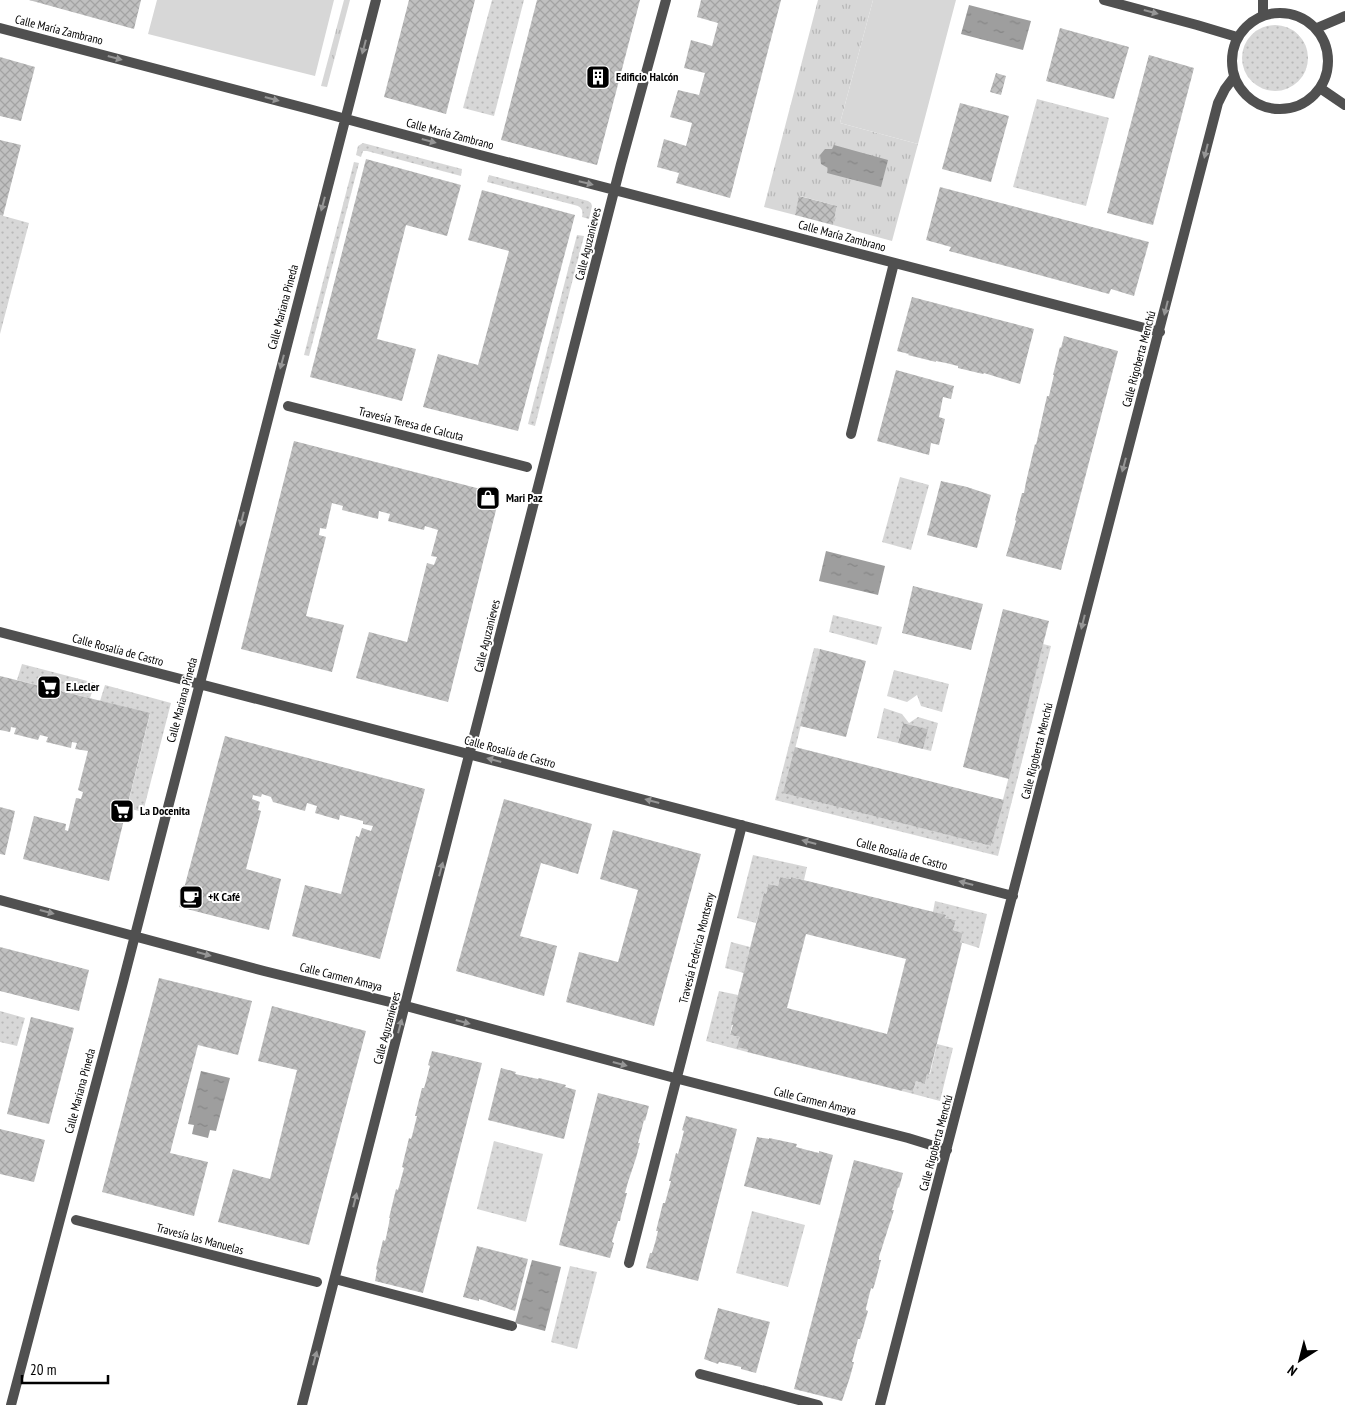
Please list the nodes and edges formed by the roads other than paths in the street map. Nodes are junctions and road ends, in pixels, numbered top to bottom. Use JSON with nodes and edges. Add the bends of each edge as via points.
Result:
{"nodes":[{"id":1,"x":376,"y":0,"type":"edge"},
{"id":2,"x":666,"y":0,"type":"edge"},
{"id":3,"x":1104,"y":0,"type":"edge"},
{"id":4,"x":1263,"y":0,"type":"edge"},
{"id":5,"x":1263,"y":15,"type":"junction"},
{"id":6,"x":1345,"y":16,"type":"edge"},
{"id":7,"x":0,"y":28,"type":"edge"},
{"id":8,"x":1317,"y":28,"type":"junction"},
{"id":9,"x":1237,"y":37,"type":"junction"},
{"id":10,"x":1234,"y":77,"type":"junction"},
{"id":11,"x":1320,"y":88,"type":"junction"},
{"id":12,"x":1345,"y":105,"type":"edge"},
{"id":13,"x":345,"y":119,"type":"junction"},
{"id":14,"x":615,"y":190,"type":"junction"},
{"id":15,"x":894,"y":263,"type":"junction"},
{"id":16,"x":1160,"y":332,"type":"junction"},
{"id":17,"x":288,"y":406,"type":"dead end"},
{"id":18,"x":851,"y":434,"type":"dead end"},
{"id":19,"x":527,"y":467,"type":"dead end"},
{"id":20,"x":0,"y":632,"type":"edge"},
{"id":21,"x":199,"y":684,"type":"junction"},
{"id":22,"x":469,"y":754,"type":"junction"},
{"id":23,"x":742,"y":825,"type":"junction"},
{"id":24,"x":1013,"y":896,"type":"junction"},
{"id":25,"x":0,"y":900,"type":"edge"},
{"id":26,"x":134,"y":936,"type":"junction"},
{"id":27,"x":406,"y":1006,"type":"junction"},
{"id":28,"x":677,"y":1078,"type":"junction"},
{"id":29,"x":947,"y":1150,"type":"junction"},
{"id":30,"x":76,"y":1220,"type":"dead end"},
{"id":31,"x":629,"y":1263,"type":"dead end"},
{"id":32,"x":335,"y":1279,"type":"junction"},
{"id":33,"x":317,"y":1282,"type":"dead end"},
{"id":34,"x":512,"y":1326,"type":"dead end"},
{"id":35,"x":700,"y":1374,"type":"dead end"},
{"id":36,"x":11,"y":1405,"type":"edge"},
{"id":37,"x":302,"y":1405,"type":"edge"},
{"id":38,"x":818,"y":1405,"type":"edge"},
{"id":39,"x":880,"y":1405,"type":"edge"}],
"edges":[{"from":1,"to":13,"type":"street","name":"Calle Mariana Pineda","one_way":true},
{"from":2,"to":14,"type":"street","name":"Calle Aguzanieves"},
{"from":3,"to":9,"type":"street","one_way":true},
{"from":4,"to":5,"type":"street"},
{"from":5,"to":8,"type":"street","via":[[1292,13]]},
{"from":5,"to":9,"type":"street","via":[[1253,20]]},
{"from":6,"to":8,"type":"street"},
{"from":7,"to":13,"type":"street","name":"Calle María Zambrano","one_way":true},
{"from":8,"to":11,"type":"street","via":[[1328,52],[1329,64]]},
{"from":9,"to":10,"type":"street","via":[[1231,64]]},
{"from":10,"to":11,"type":"street","via":[[1253,101],[1266,107],[1297,107],[1310,100]]},
{"from":10,"to":16,"type":"street","name":"Calle Rigoberta Menchú","one_way":true,"via":[[1218,104]]},
{"from":11,"to":12,"type":"street"},
{"from":13,"to":14,"type":"street","name":"Calle María Zambrano","one_way":true},
{"from":13,"to":21,"type":"street","name":"Calle Mariana Pineda","one_way":true},
{"from":14,"to":15,"type":"street","name":"Calle María Zambrano"},
{"from":14,"to":22,"type":"street","name":"Calle Aguzanieves"},
{"from":15,"to":16,"type":"street","name":"Calle María Zambrano"},
{"from":15,"to":18,"type":"street","name":"Calle María Zambrano"},
{"from":16,"to":24,"type":"street","name":"Calle Rigoberta Menchú","one_way":true},
{"from":17,"to":19,"type":"street","name":"Travesía Teresa de Calcuta"},
{"from":20,"to":21,"type":"street","name":"Calle Rosalía de Castro"},
{"from":21,"to":22,"type":"street","name":"Calle Rosalía de Castro"},
{"from":21,"to":26,"type":"street","name":"Calle Mariana Pineda"},
{"from":23,"to":22,"type":"street","name":"Calle Rosalía de Castro","one_way":true},
{"from":27,"to":22,"type":"street","name":"Calle Aguzanieves","one_way":true},
{"from":24,"to":23,"type":"street","name":"Calle Rosalía de Castro","one_way":true},
{"from":23,"to":28,"type":"street","name":"Travesía Federica Montseny"},
{"from":24,"to":29,"type":"street","name":"Calle Rigoberta Menchú"},
{"from":25,"to":26,"type":"street","name":"Calle Carmen Amaya","one_way":true},
{"from":26,"to":27,"type":"street","name":"Calle Carmen Amaya","one_way":true},
{"from":26,"to":36,"type":"street","name":"Calle Mariana Pineda"},
{"from":27,"to":28,"type":"street","name":"Calle Carmen Amaya","one_way":true},
{"from":32,"to":27,"type":"street","name":"Calle Aguzanieves","one_way":true},
{"from":28,"to":29,"type":"street","name":"Calle Carmen Amaya"},
{"from":28,"to":31,"type":"street"},
{"from":29,"to":39,"type":"street","name":"Calle Rigoberta Menchú"},
{"from":30,"to":33,"type":"street","name":"Travesía las Manuelas"},
{"from":32,"to":34,"type":"street"},
{"from":37,"to":32,"type":"street","name":"Calle Aguzanieves","one_way":true},
{"from":35,"to":38,"type":"street"}]}
